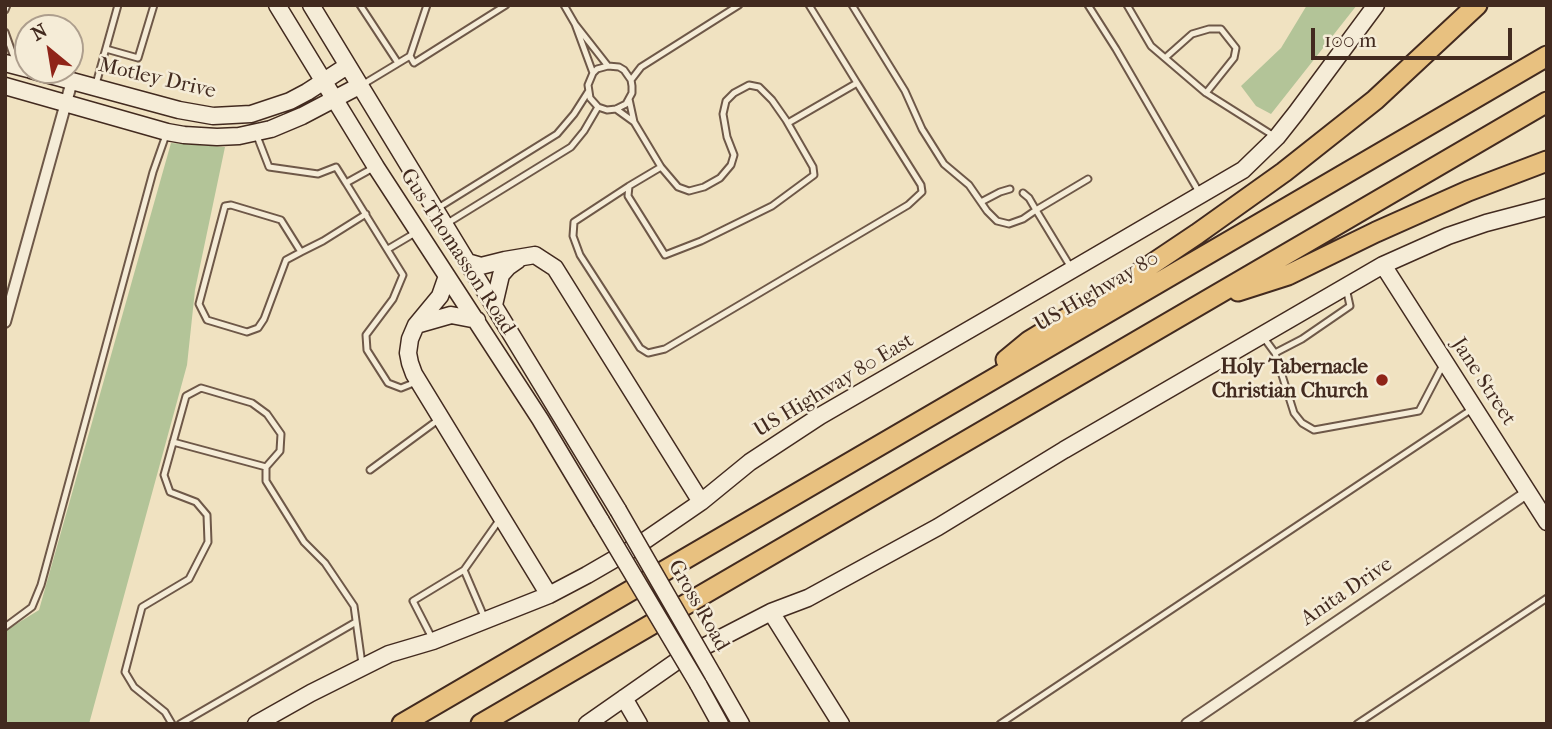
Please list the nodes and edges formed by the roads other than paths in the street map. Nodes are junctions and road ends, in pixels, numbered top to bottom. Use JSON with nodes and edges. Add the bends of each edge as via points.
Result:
{"nodes":[{"id":1,"x":118,"y":5,"type":"edge"},
{"id":2,"x":154,"y":5,"type":"edge"},
{"id":3,"x":277,"y":5,"type":"edge"},
{"id":4,"x":311,"y":5,"type":"edge"},
{"id":5,"x":360,"y":5,"type":"edge"},
{"id":6,"x":427,"y":5,"type":"edge"},
{"id":7,"x":506,"y":5,"type":"edge"},
{"id":8,"x":564,"y":5,"type":"edge"},
{"id":9,"x":739,"y":5,"type":"edge"},
{"id":10,"x":809,"y":5,"type":"edge"},
{"id":11,"x":852,"y":5,"type":"edge"},
{"id":12,"x":1088,"y":5,"type":"edge"},
{"id":13,"x":1127,"y":5,"type":"edge"},
{"id":14,"x":1376,"y":5,"type":"edge"},
{"id":15,"x":1477,"y":5,"type":"edge"},
{"id":16,"x":575,"y":24,"type":"junction"},
{"id":17,"x":5,"y":32,"type":"edge"},
{"id":18,"x":1547,"y":41,"type":"edge"},
{"id":19,"x":106,"y":50,"type":"junction"},
{"id":20,"x":14,"y":53,"type":"edge"},
{"id":21,"x":410,"y":56,"type":"junction"},
{"id":22,"x":1547,"y":56,"type":"edge"},
{"id":23,"x":1165,"y":58,"type":"junction"},
{"id":24,"x":398,"y":63,"type":"junction"},
{"id":25,"x":347,"y":66,"type":"junction"},
{"id":26,"x":608,"y":66,"type":"junction"},
{"id":27,"x":641,"y":67,"type":"junction"},
{"id":28,"x":624,"y":70,"type":"junction"},
{"id":29,"x":593,"y":73,"type":"junction"},
{"id":30,"x":631,"y":80,"type":"junction"},
{"id":31,"x":323,"y":81,"type":"junction"},
{"id":32,"x":857,"y":83,"type":"junction"},
{"id":33,"x":71,"y":84,"type":"edge"},
{"id":34,"x":84,"y":84,"type":"edge"},
{"id":35,"x":5,"y":86,"type":"edge"},
{"id":36,"x":359,"y":86,"type":"junction"},
{"id":37,"x":95,"y":87,"type":"junction"},
{"id":38,"x":588,"y":92,"type":"junction"},
{"id":39,"x":1206,"y":93,"type":"junction"},
{"id":40,"x":1474,"y":98,"type":"junction"},
{"id":41,"x":629,"y":99,"type":"junction"},
{"id":42,"x":334,"y":100,"type":"junction"},
{"id":43,"x":1547,"y":102,"type":"edge"},
{"id":44,"x":66,"y":103,"type":"junction"},
{"id":45,"x":598,"y":107,"type":"junction"},
{"id":46,"x":616,"y":109,"type":"junction"},
{"id":47,"x":251,"y":114,"type":"junction"},
{"id":48,"x":634,"y":122,"type":"junction"},
{"id":49,"x":788,"y":123,"type":"junction"},
{"id":50,"x":167,"y":132,"type":"junction"},
{"id":51,"x":256,"y":133,"type":"junction"},
{"id":52,"x":1277,"y":137,"type":"junction"},
{"id":53,"x":1547,"y":162,"type":"edge"},
{"id":54,"x":376,"y":167,"type":"junction"},
{"id":55,"x":661,"y":167,"type":"junction"},
{"id":56,"x":1088,"y":179,"type":"dead end"},
{"id":57,"x":346,"y":183,"type":"junction"},
{"id":58,"x":629,"y":186,"type":"junction"},
{"id":59,"x":1010,"y":189,"type":"dead end"},
{"id":60,"x":1023,"y":193,"type":"dead end"},
{"id":61,"x":1200,"y":195,"type":"junction"},
{"id":62,"x":981,"y":202,"type":"junction"},
{"id":63,"x":1547,"y":207,"type":"edge"},
{"id":64,"x":434,"y":210,"type":"junction"},
{"id":65,"x":1036,"y":210,"type":"junction"},
{"id":66,"x":366,"y":214,"type":"junction"},
{"id":67,"x":444,"y":226,"type":"junction"},
{"id":68,"x":418,"y":231,"type":"junction"},
{"id":69,"x":388,"y":249,"type":"junction"},
{"id":70,"x":301,"y":252,"type":"junction"},
{"id":71,"x":523,"y":256,"type":"junction"},
{"id":72,"x":467,"y":262,"type":"junction"},
{"id":73,"x":1383,"y":265,"type":"junction"},
{"id":74,"x":1072,"y":270,"type":"junction"},
{"id":75,"x":447,"y":276,"type":"junction"},
{"id":76,"x":1346,"y":287,"type":"junction"},
{"id":77,"x":494,"y":305,"type":"junction"},
{"id":78,"x":1199,"y":305,"type":"junction"},
{"id":79,"x":477,"y":320,"type":"junction"},
{"id":80,"x":5,"y":322,"type":"edge"},
{"id":81,"x":416,"y":325,"type":"junction"},
{"id":82,"x":1262,"y":335,"type":"junction"},
{"id":83,"x":1275,"y":353,"type":"junction"},
{"id":84,"x":1445,"y":362,"type":"junction"},
{"id":85,"x":418,"y":381,"type":"junction"},
{"id":86,"x":956,"y":400,"type":"junction"},
{"id":87,"x":1474,"y":408,"type":"junction"},
{"id":88,"x":441,"y":418,"type":"junction"},
{"id":89,"x":173,"y":442,"type":"junction"},
{"id":90,"x":266,"y":467,"type":"junction"},
{"id":91,"x":370,"y":470,"type":"dead end"},
{"id":92,"x":1528,"y":492,"type":"junction"},
{"id":93,"x":701,"y":502,"type":"junction"},
{"id":94,"x":618,"y":510,"type":"joint"},
{"id":95,"x":502,"y":517,"type":"junction"},
{"id":96,"x":601,"y":521,"type":"joint"},
{"id":97,"x":1547,"y":522,"type":"edge"},
{"id":98,"x":464,"y":570,"type":"junction"},
{"id":99,"x":550,"y":595,"type":"junction"},
{"id":100,"x":1547,"y":598,"type":"edge"},
{"id":101,"x":771,"y":612,"type":"junction"},
{"id":102,"x":485,"y":619,"type":"junction"},
{"id":103,"x":356,"y":622,"type":"junction"},
{"id":104,"x":5,"y":628,"type":"edge"},
{"id":105,"x":433,"y":640,"type":"junction"},
{"id":106,"x":362,"y":667,"type":"junction"},
{"id":107,"x":624,"y":698,"type":"junction"},
{"id":108,"x":172,"y":724,"type":"edge"},
{"id":109,"x":180,"y":724,"type":"edge"},
{"id":110,"x":256,"y":724,"type":"edge"},
{"id":111,"x":402,"y":724,"type":"edge"},
{"id":112,"x":481,"y":724,"type":"edge"},
{"id":113,"x":587,"y":724,"type":"edge"},
{"id":114,"x":639,"y":724,"type":"edge"},
{"id":115,"x":720,"y":724,"type":"edge"},
{"id":116,"x":741,"y":724,"type":"edge"},
{"id":117,"x":841,"y":724,"type":"edge"},
{"id":118,"x":1000,"y":724,"type":"edge"},
{"id":119,"x":1187,"y":724,"type":"edge"},
{"id":120,"x":1357,"y":724,"type":"edge"}],
"edges":[{"from":1,"to":19,"type":"lane"},
{"from":2,"to":19,"type":"lane","via":[[138,58]]},
{"from":3,"to":31,"type":"main road","name":"Gus Thomasson Road"},
{"from":4,"to":25,"type":"main road","name":"Gus Thomasson Road"},
{"from":5,"to":24,"type":"lane"},
{"from":6,"to":21,"type":"lane"},
{"from":7,"to":21,"type":"lane","via":[[414,63]]},
{"from":8,"to":16,"type":"lane"},
{"from":9,"to":27,"type":"lane"},
{"from":10,"to":32,"type":"lane"},
{"from":11,"to":62,"type":"lane","via":[[944,164]]},
{"from":12,"to":61,"type":"lane"},
{"from":13,"to":23,"type":"lane","via":[[1151,46]]},
{"from":14,"to":52,"type":"main road","name":"US Highway 80 East"},
{"from":15,"to":86,"type":"highway","via":[[1374,100],[1284,172],[1030,341]]},
{"from":16,"to":26,"type":"lane"},
{"from":16,"to":29,"type":"lane"},
{"from":17,"to":20,"type":"lane"},
{"from":18,"to":40,"type":"highway"},
{"from":19,"to":37,"type":"lane"},
{"from":21,"to":24,"type":"lane"},
{"from":22,"to":40,"type":"highway","name":"US Highway 80"},
{"from":23,"to":39,"type":"lane"},
{"from":23,"to":39,"type":"lane","via":[[1192,34],[1221,29],[1236,48],[1234,58]]},
{"from":24,"to":36,"type":"lane"},
{"from":25,"to":31,"type":"main road","name":"Motley Drive"},
{"from":25,"to":36,"type":"main road","name":"Gus Thomasson Road"},
{"from":26,"to":28,"type":"lane"},
{"from":26,"to":29,"type":"lane"},
{"from":27,"to":28,"type":"lane"},
{"from":27,"to":30,"type":"lane"},
{"from":28,"to":30,"type":"lane"},
{"from":29,"to":38,"type":"lane"},
{"from":30,"to":41,"type":"lane"},
{"from":31,"to":42,"type":"main road","name":"Gus Thomasson Road"},
{"from":31,"to":47,"type":"main road","name":"Motley Drive","via":[[290,101]]},
{"from":32,"to":49,"type":"lane"},
{"from":32,"to":58,"type":"lane","via":[[922,192],[908,205],[665,349],[648,353],[640,348],[580,255],[573,236],[574,222]]},
{"from":33,"to":44,"type":"street"},
{"from":34,"to":37,"type":"main road","name":"Motley Drive"},
{"from":35,"to":44,"type":"main road"},
{"from":36,"to":42,"type":"main road"},
{"from":36,"to":64,"type":"main road","name":"Gus Thomasson Road"},
{"from":37,"to":47,"type":"main road","name":"Motley Drive","via":[[213,116]]},
{"from":38,"to":45,"type":"lane"},
{"from":38,"to":64,"type":"lane","via":[[558,134]]},
{"from":39,"to":52,"type":"lane"},
{"from":40,"to":86,"type":"highway","name":"US Highway 80"},
{"from":41,"to":46,"type":"lane"},
{"from":41,"to":48,"type":"lane"},
{"from":42,"to":51,"type":"main road"},
{"from":42,"to":54,"type":"main road","name":"Gus Thomasson Road"},
{"from":43,"to":78,"type":"highway"},
{"from":44,"to":50,"type":"main road"},
{"from":44,"to":80,"type":"street"},
{"from":45,"to":46,"type":"lane"},
{"from":45,"to":67,"type":"lane","via":[[571,148]]},
{"from":46,"to":48,"type":"lane"},
{"from":47,"to":51,"type":"main road"},
{"from":48,"to":55,"type":"lane"},
{"from":49,"to":55,"type":"lane","via":[[759,87],[750,85],[726,101],[723,114],[734,155],[720,178],[689,191],[678,187]]},
{"from":49,"to":58,"type":"lane","via":[[814,175],[772,206],[672,253],[665,255],[639,215],[628,195]]},
{"from":50,"to":51,"type":"main road","via":[[217,137]]},
{"from":50,"to":104,"type":"lane","via":[[41,585],[32,607]]},
{"from":51,"to":57,"type":"lane","via":[[269,167],[318,174],[336,167]]},
{"from":52,"to":61,"type":"main road","name":"US Highway 80 East","via":[[1243,170]]},
{"from":53,"to":78,"type":"highway","via":[[1434,206],[1288,275]]},
{"from":54,"to":57,"type":"lane"},
{"from":54,"to":68,"type":"main road","name":"Gus Thomasson Road"},
{"from":55,"to":58,"type":"lane"},
{"from":56,"to":65,"type":"lane"},
{"from":57,"to":66,"type":"lane"},
{"from":59,"to":62,"type":"lane"},
{"from":60,"to":65,"type":"lane"},
{"from":61,"to":74,"type":"main road","name":"US Highway 80 East"},
{"from":62,"to":65,"type":"lane","via":[[997,221],[1009,224]]},
{"from":63,"to":73,"type":"main road","via":[[1486,223]]},
{"from":64,"to":67,"type":"main road","name":"Gus Thomasson Road"},
{"from":64,"to":68,"type":"main road"},
{"from":65,"to":74,"type":"lane"},
{"from":66,"to":69,"type":"lane"},
{"from":66,"to":70,"type":"lane"},
{"from":67,"to":68,"type":"main road"},
{"from":67,"to":72,"type":"main road","name":"Gus Thomasson Road"},
{"from":68,"to":69,"type":"lane"},
{"from":68,"to":75,"type":"main road","name":"Gus Thomasson Road"},
{"from":69,"to":85,"type":"lane","via":[[403,275],[393,299],[366,335],[367,351],[388,383],[401,388]]},
{"from":70,"to":70,"type":"lane","via":[[286,260],[258,328],[247,332],[207,320],[199,304],[225,206],[281,220]]},
{"from":71,"to":72,"type":"main road","via":[[481,266]]},
{"from":71,"to":77,"type":"main road","via":[[501,275]]},
{"from":71,"to":93,"type":"main road","via":[[535,255],[555,268]]},
{"from":72,"to":77,"type":"main road","name":"Gus Thomasson Road"},
{"from":73,"to":76,"type":"main road"},
{"from":73,"to":84,"type":"main road","name":"Jane Street"},
{"from":74,"to":93,"type":"main road","name":"US Highway 80 East","via":[[820,415]]},
{"from":75,"to":79,"type":"main road","name":"Gus Thomasson Road"},
{"from":75,"to":81,"type":"main road","via":[[440,296]]},
{"from":76,"to":82,"type":"main road"},
{"from":76,"to":83,"type":"lane","via":[[1350,306]]},
{"from":77,"to":94,"type":"main road","name":"Gus Thomasson Road"},
{"from":78,"to":112,"type":"highway"},
{"from":79,"to":81,"type":"main road","via":[[451,315]]},
{"from":79,"to":96,"type":"main road","name":"Gus Thomasson Road"},
{"from":81,"to":85,"type":"main road","via":[[408,353]]},
{"from":82,"to":83,"type":"lane"},
{"from":82,"to":101,"type":"main road","via":[[938,527],[808,598]]},
{"from":83,"to":84,"type":"lane","via":[[1294,413],[1314,430],[1419,411]]},
{"from":84,"to":87,"type":"main road","name":"Jane Street"},
{"from":85,"to":88,"type":"main road"},
{"from":86,"to":111,"type":"highway","name":"US Highway 80"},
{"from":87,"to":92,"type":"main road","name":"Jane Street"},
{"from":87,"to":118,"type":"lane"},
{"from":88,"to":91,"type":"lane"},
{"from":88,"to":95,"type":"main road"},
{"from":89,"to":90,"type":"lane"},
{"from":89,"to":90,"type":"lane","via":[[186,396],[201,388],[252,403],[268,414],[281,434],[280,451]]},
{"from":89,"to":108,"type":"lane","via":[[164,475],[170,492],[196,502],[207,515],[208,542],[189,579],[142,607],[125,673]]},
{"from":90,"to":103,"type":"lane","via":[[266,481],[303,542],[354,606]]},
{"from":92,"to":97,"type":"main road","name":"Jane Street"},
{"from":92,"to":119,"type":"street","name":"Anita Drive"},
{"from":93,"to":99,"type":"main road","name":"US Highway 80 East","via":[[637,546]]},
{"from":94,"to":116,"type":"main road","name":"Gross Road","bridge":true},
{"from":95,"to":98,"type":"lane"},
{"from":95,"to":99,"type":"main road"},
{"from":96,"to":115,"type":"main road","name":"Gross Road","bridge":true},
{"from":98,"to":102,"type":"lane"},
{"from":98,"to":105,"type":"lane","via":[[413,601]]},
{"from":99,"to":102,"type":"main road","name":"US Highway 80 East"},
{"from":100,"to":120,"type":"lane"},
{"from":101,"to":107,"type":"main road","via":[[680,659]]},
{"from":101,"to":117,"type":"main road"},
{"from":102,"to":105,"type":"main road","name":"US Highway 80 East"},
{"from":103,"to":106,"type":"lane"},
{"from":103,"to":109,"type":"lane"},
{"from":105,"to":106,"type":"main road","name":"US Highway 80 East"},
{"from":106,"to":110,"type":"main road","name":"US Highway 80 East"},
{"from":107,"to":113,"type":"main road"},
{"from":107,"to":114,"type":"main road"}]}
